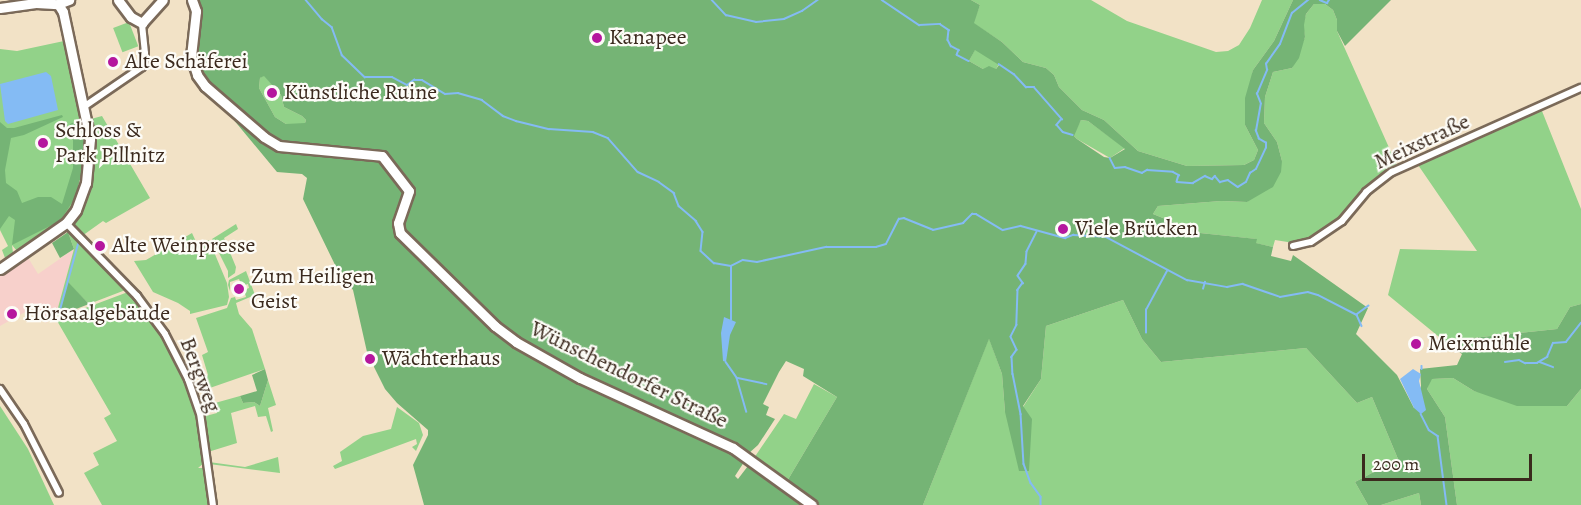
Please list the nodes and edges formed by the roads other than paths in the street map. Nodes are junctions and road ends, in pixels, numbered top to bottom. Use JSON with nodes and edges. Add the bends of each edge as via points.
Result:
{"nodes":[{"id":1,"x":69,"y":0,"type":"edge"},
{"id":2,"x":118,"y":0,"type":"edge"},
{"id":3,"x":163,"y":0,"type":"edge"},
{"id":4,"x":192,"y":0,"type":"edge"},
{"id":5,"x":58,"y":1,"type":"edge"},
{"id":6,"x":0,"y":8,"type":"edge"},
{"id":7,"x":142,"y":22,"type":"junction"},
{"id":8,"x":1581,"y":88,"type":"edge"},
{"id":9,"x":85,"y":106,"type":"junction"},
{"id":10,"x":66,"y":223,"type":"junction"},
{"id":11,"x":1293,"y":246,"type":"dead end"},
{"id":12,"x":0,"y":269,"type":"edge"},
{"id":13,"x":0,"y":389,"type":"edge"},
{"id":14,"x":59,"y":493,"type":"dead end"},
{"id":15,"x":213,"y":505,"type":"edge"},
{"id":16,"x":812,"y":505,"type":"edge"}],
"edges":[{"from":1,"to":5,"type":"street"},
{"from":2,"to":7,"type":"street","via":[[131,17]]},
{"from":3,"to":7,"type":"street"},
{"from":4,"to":16,"type":"street","name":"Wünschendorfer Straße","via":[[196,11],[193,64],[204,86],[261,135],[286,148],[382,156],[409,191],[399,223],[400,233],[495,326],[580,378],[733,448]]},
{"from":5,"to":6,"type":"street"},
{"from":5,"to":9,"type":"street"},
{"from":7,"to":9,"type":"street","via":[[142,67]]},
{"from":8,"to":11,"type":"street","name":"Meixstraße","via":[[1392,172],[1366,192],[1342,221],[1311,242]]},
{"from":9,"to":10,"type":"street","via":[[89,168],[81,199]]},
{"from":10,"to":12,"type":"street"},
{"from":10,"to":15,"type":"street","name":"Bergweg","via":[[137,296],[165,334],[200,413]]},
{"from":13,"to":14,"type":"street","via":[[24,424]]}]}
